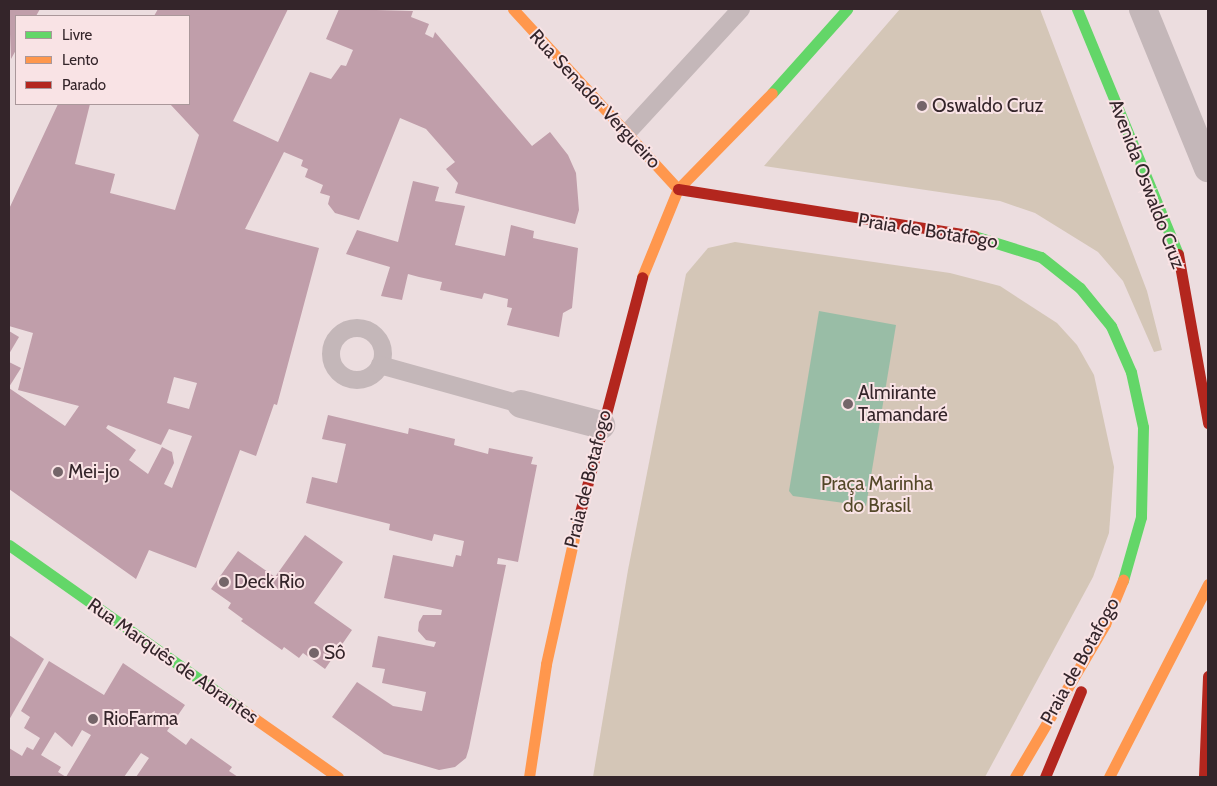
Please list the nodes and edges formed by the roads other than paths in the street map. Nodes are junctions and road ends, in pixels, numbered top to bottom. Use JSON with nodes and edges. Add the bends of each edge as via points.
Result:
{"nodes":[{"id":1,"x":514,"y":9,"type":"edge"},
{"id":2,"x":741,"y":9,"type":"edge"},
{"id":3,"x":847,"y":9,"type":"edge"},
{"id":4,"x":1077,"y":9,"type":"edge"},
{"id":5,"x":1143,"y":9,"type":"edge"},
{"id":6,"x":626,"y":134,"type":"junction"},
{"id":7,"x":1208,"y":168,"type":"edge"},
{"id":8,"x":678,"y":189,"type":"junction"},
{"id":9,"x":380,"y":365,"type":"dead end"},
{"id":10,"x":521,"y":404,"type":"joint"},
{"id":11,"x":1208,"y":423,"type":"edge"},
{"id":12,"x":601,"y":424,"type":"junction"},
{"id":13,"x":9,"y":545,"type":"edge"},
{"id":14,"x":1208,"y":584,"type":"edge"},
{"id":15,"x":1105,"y":624,"type":"junction"},
{"id":16,"x":1208,"y":676,"type":"edge"},
{"id":17,"x":338,"y":777,"type":"edge"},
{"id":18,"x":529,"y":777,"type":"edge"},
{"id":19,"x":1015,"y":777,"type":"edge"},
{"id":20,"x":1045,"y":777,"type":"edge"},
{"id":21,"x":1109,"y":777,"type":"edge"},
{"id":22,"x":1204,"y":777,"type":"edge"}],
"edges":[{"from":1,"to":6,"type":"main road","name":"Rua Senador Vergueiro"},
{"from":2,"to":6,"type":"lane"},
{"from":3,"to":8,"type":"main road","name":"Praia de Botafogo","via":[[756,111]]},
{"from":4,"to":11,"type":"main road","name":"Avenida Oswaldo Cruz","via":[[1177,249],[1189,298]]},
{"from":5,"to":7,"type":"street"},
{"from":6,"to":8,"type":"main road","name":"Rua Senador Vergueiro"},
{"from":8,"to":12,"type":"main road","name":"Praia de Botafogo","via":[[646,264]]},
{"from":8,"to":15,"type":"main road","name":"Praia de Botafogo","via":[[988,238],[1041,257],[1080,288],[1112,326],[1131,372],[1143,427],[1141,517],[1125,576]]},
{"from":9,"to":10,"type":"lane"},
{"from":10,"to":12,"type":"street"},
{"from":12,"to":18,"type":"main road","name":"Praia de Botafogo","via":[[546,664]]},
{"from":13,"to":17,"type":"main road","name":"Rua Marquês de Abrantes"},
{"from":14,"to":21,"type":"main road"},
{"from":15,"to":19,"type":"main road","name":"Praia de Botafogo"},
{"from":15,"to":20,"type":"main road"},
{"from":16,"to":22,"type":"main road"}]}
